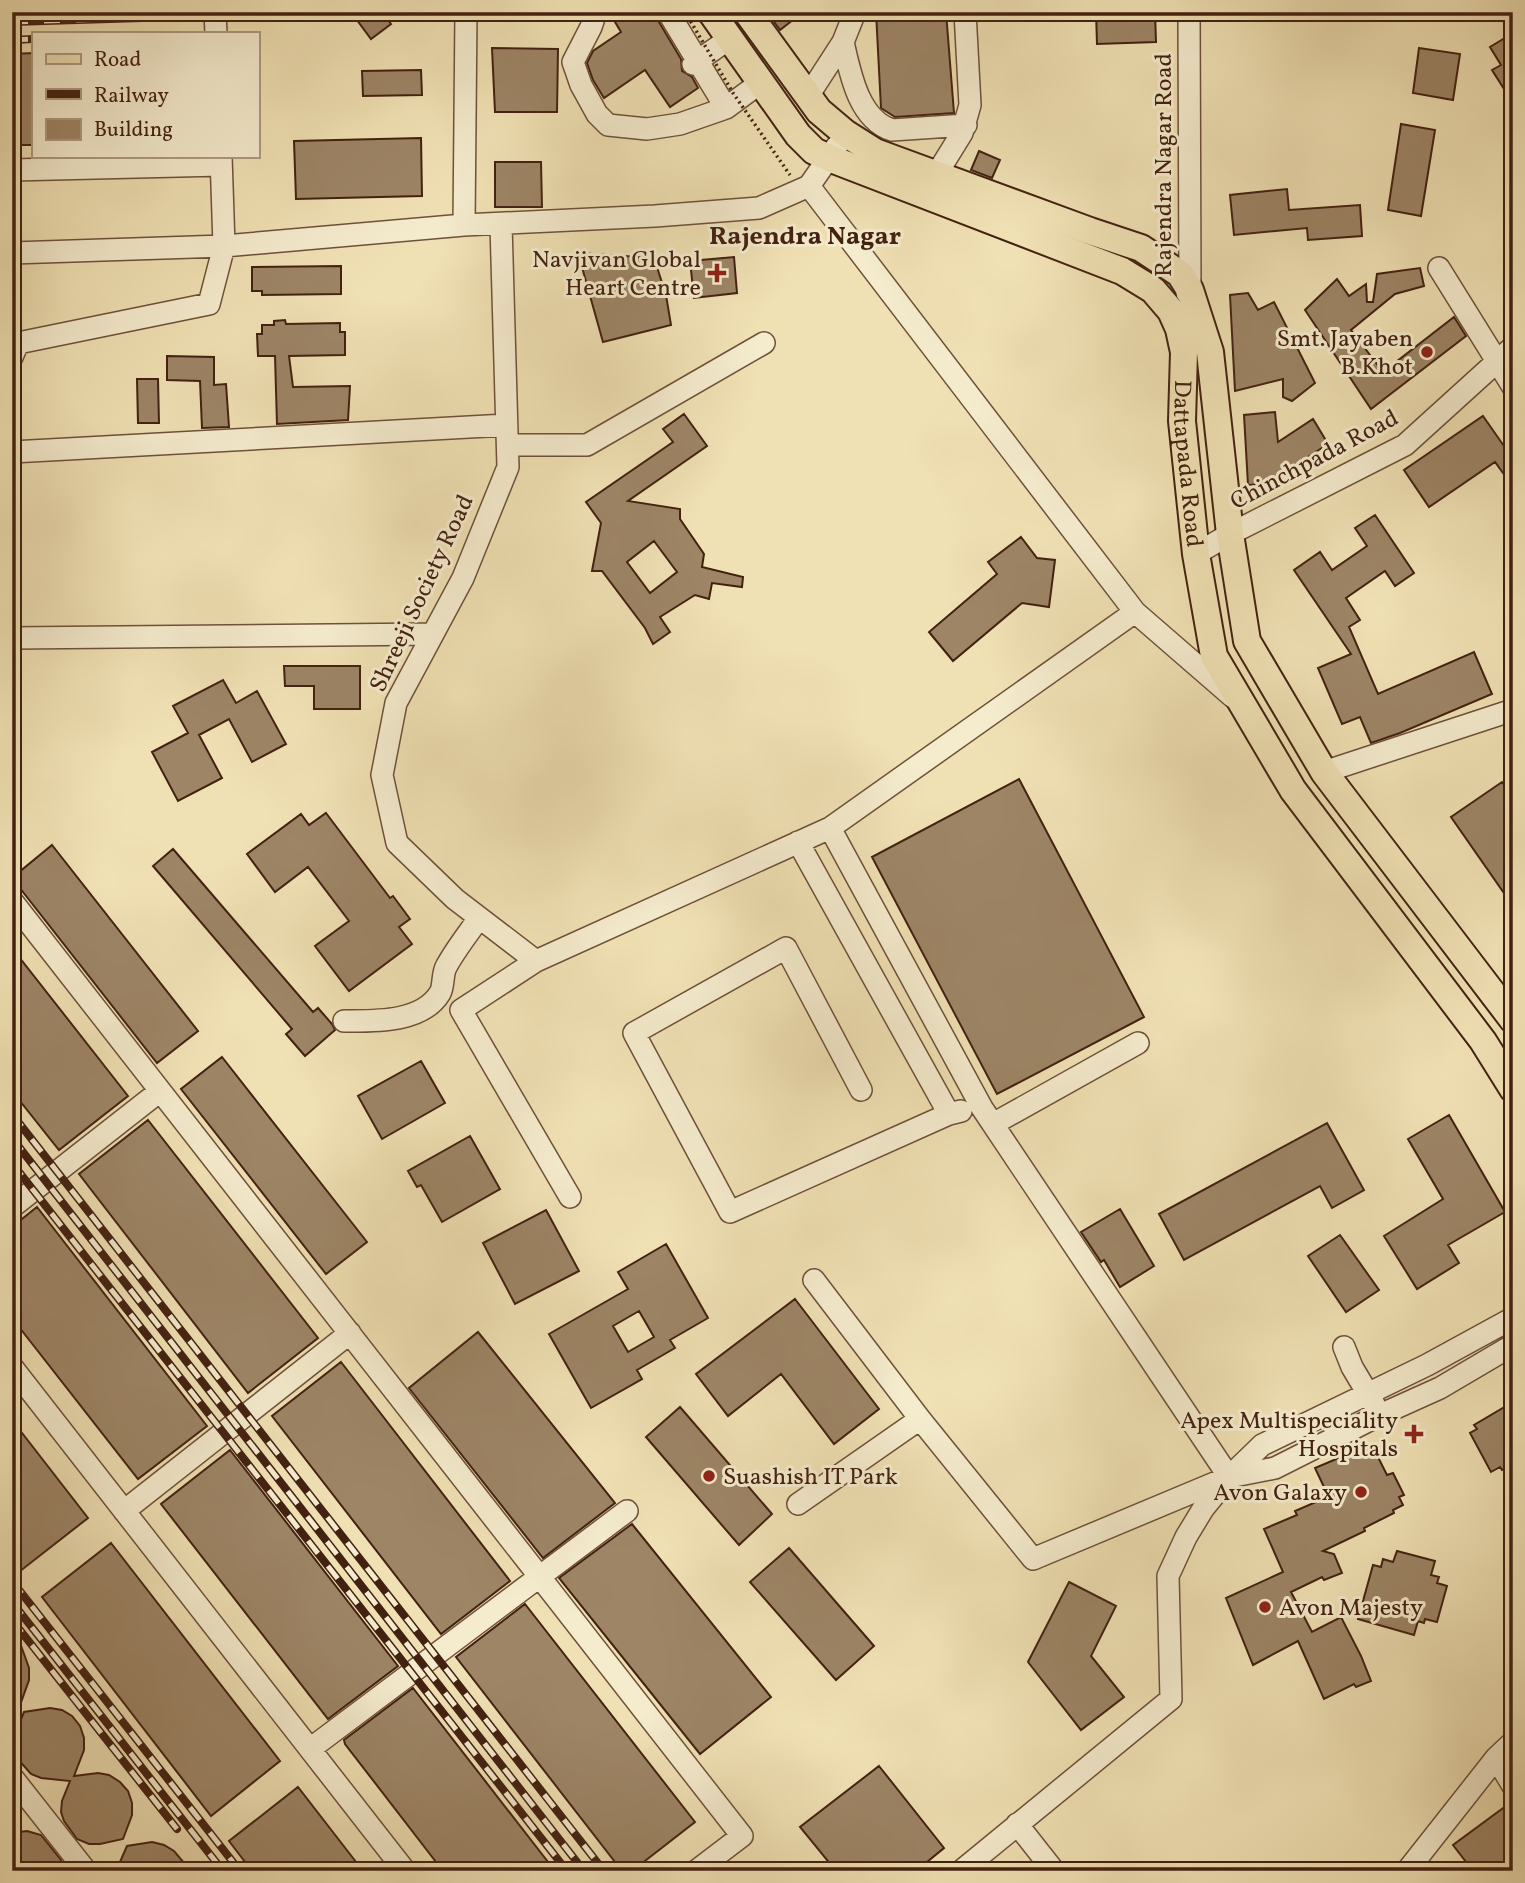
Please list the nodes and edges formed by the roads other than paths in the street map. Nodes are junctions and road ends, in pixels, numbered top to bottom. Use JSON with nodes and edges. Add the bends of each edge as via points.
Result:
{"nodes":[{"id":1,"x":215,"y":12,"type":"edge"},
{"id":2,"x":466,"y":12,"type":"edge"},
{"id":3,"x":596,"y":12,"type":"edge"},
{"id":4,"x":668,"y":12,"type":"edge"},
{"id":5,"x":711,"y":12,"type":"edge"},
{"id":6,"x":747,"y":12,"type":"edge"},
{"id":7,"x":855,"y":12,"type":"edge"},
{"id":8,"x":965,"y":12,"type":"edge"},
{"id":9,"x":1189,"y":12,"type":"edge"},
{"id":10,"x":216,"y":32,"type":"edge"},
{"id":11,"x":729,"y":39,"type":"junction"},
{"id":12,"x":843,"y":42,"type":"junction"},
{"id":13,"x":695,"y":62,"type":"junction"},
{"id":14,"x":760,"y":83,"type":"junction"},
{"id":15,"x":813,"y":103,"type":"junction"},
{"id":16,"x":726,"y":108,"type":"junction"},
{"id":17,"x":966,"y":125,"type":"junction"},
{"id":18,"x":845,"y":133,"type":"junction"},
{"id":19,"x":871,"y":149,"type":"junction"},
{"id":20,"x":829,"y":159,"type":"junction"},
{"id":21,"x":221,"y":160,"type":"edge"},
{"id":22,"x":12,"y":170,"type":"edge"},
{"id":23,"x":799,"y":180,"type":"junction"},
{"id":24,"x":930,"y":185,"type":"junction"},
{"id":25,"x":464,"y":225,"type":"junction"},
{"id":26,"x":501,"y":225,"type":"junction"},
{"id":27,"x":224,"y":246,"type":"junction"},
{"id":28,"x":12,"y":253,"type":"edge"},
{"id":29,"x":1439,"y":268,"type":"dead end"},
{"id":30,"x":1190,"y":290,"type":"junction"},
{"id":31,"x":1171,"y":311,"type":"junction"},
{"id":32,"x":764,"y":343,"type":"dead end"},
{"id":33,"x":1505,"y":354,"type":"edge"},
{"id":34,"x":12,"y":358,"type":"edge"},
{"id":35,"x":1513,"y":387,"type":"edge"},
{"id":36,"x":508,"y":435,"type":"junction"},
{"id":37,"x":12,"y":452,"type":"edge"},
{"id":38,"x":1230,"y":534,"type":"junction"},
{"id":39,"x":1196,"y":554,"type":"junction"},
{"id":40,"x":1135,"y":612,"type":"junction"},
{"id":41,"x":433,"y":634,"type":"junction"},
{"id":42,"x":12,"y":638,"type":"edge"},
{"id":43,"x":1245,"y":708,"type":"junction"},
{"id":44,"x":1513,"y":710,"type":"edge"},
{"id":45,"x":1324,"y":772,"type":"junction"},
{"id":46,"x":830,"y":828,"type":"junction"},
{"id":47,"x":798,"y":842,"type":"junction"},
{"id":48,"x":12,"y":901,"type":"edge"},
{"id":49,"x":479,"y":918,"type":"junction"},
{"id":50,"x":536,"y":961,"type":"junction"},
{"id":51,"x":1513,"y":1020,"type":"edge"},
{"id":52,"x":344,"y":1021,"type":"dead end"},
{"id":53,"x":1138,"y":1043,"type":"dead end"},
{"id":54,"x":1513,"y":1089,"type":"edge"},
{"id":55,"x":861,"y":1090,"type":"dead end"},
{"id":56,"x":160,"y":1091,"type":"junction"},
{"id":57,"x":949,"y":1114,"type":"junction"},
{"id":58,"x":988,"y":1116,"type":"junction"},
{"id":59,"x":570,"y":1197,"type":"dead end"},
{"id":60,"x":12,"y":1207,"type":"edge"},
{"id":61,"x":814,"y":1280,"type":"dead end"},
{"id":62,"x":1513,"y":1318,"type":"edge"},
{"id":63,"x":350,"y":1333,"type":"junction"},
{"id":64,"x":1513,"y":1345,"type":"edge"},
{"id":65,"x":1344,"y":1347,"type":"dead end"},
{"id":66,"x":1427,"y":1365,"type":"junction"},
{"id":67,"x":12,"y":1367,"type":"edge"},
{"id":68,"x":1440,"y":1388,"type":"junction"},
{"id":69,"x":1367,"y":1392,"type":"junction"},
{"id":70,"x":1380,"y":1415,"type":"junction"},
{"id":71,"x":920,"y":1419,"type":"junction"},
{"id":72,"x":1284,"y":1434,"type":"junction"},
{"id":73,"x":1296,"y":1457,"type":"junction"},
{"id":74,"x":1229,"y":1477,"type":"junction"},
{"id":75,"x":798,"y":1504,"type":"dead end"},
{"id":76,"x":627,"y":1510,"type":"dead end"},
{"id":77,"x":124,"y":1511,"type":"junction"},
{"id":78,"x":539,"y":1577,"type":"junction"},
{"id":79,"x":1513,"y":1742,"type":"edge"},
{"id":80,"x":310,"y":1749,"type":"junction"},
{"id":81,"x":1496,"y":1758,"type":"junction"},
{"id":82,"x":12,"y":1777,"type":"edge"},
{"id":83,"x":1513,"y":1786,"type":"edge"},
{"id":84,"x":1017,"y":1825,"type":"junction"},
{"id":85,"x":86,"y":1871,"type":"edge"},
{"id":86,"x":405,"y":1871,"type":"edge"},
{"id":87,"x":696,"y":1871,"type":"edge"},
{"id":88,"x":961,"y":1871,"type":"edge"},
{"id":89,"x":1054,"y":1871,"type":"edge"},
{"id":90,"x":1407,"y":1871,"type":"edge"}],
"edges":[{"from":1,"to":10,"type":"street"},
{"from":2,"to":25,"type":"street"},
{"from":3,"to":16,"type":"street","via":[[573,62],[597,114],[608,125],[647,129],[680,124]]},
{"from":4,"to":13,"type":"street"},
{"from":5,"to":11,"type":"main road"},
{"from":6,"to":15,"type":"main road"},
{"from":7,"to":12,"type":"street"},
{"from":8,"to":17,"type":"street","via":[[962,100]]},
{"from":9,"to":30,"type":"street","name":"Rajendra Nagar Road"},
{"from":11,"to":13,"type":"street"},
{"from":11,"to":14,"type":"main road"},
{"from":12,"to":15,"type":"street"},
{"from":12,"to":19,"type":"street"},
{"from":13,"to":16,"type":"street"},
{"from":14,"to":16,"type":"street"},
{"from":14,"to":20,"type":"main road","via":[[798,135]]},
{"from":15,"to":18,"type":"main road"},
{"from":17,"to":19,"type":"street","via":[[892,130]]},
{"from":17,"to":24,"type":"street"},
{"from":18,"to":19,"type":"main road"},
{"from":18,"to":20,"type":"street"},
{"from":19,"to":20,"type":"main road"},
{"from":19,"to":24,"type":"main road"},
{"from":20,"to":23,"type":"street"},
{"from":21,"to":22,"type":"street"},
{"from":21,"to":27,"type":"street"},
{"from":23,"to":26,"type":"street","via":[[759,208]]},
{"from":23,"to":40,"type":"street"},
{"from":24,"to":30,"type":"main road","via":[[1140,248],[1180,274]]},
{"from":24,"to":31,"type":"main road","name":"Dattapada Road","via":[[1122,271],[1153,290]]},
{"from":25,"to":26,"type":"street"},
{"from":25,"to":27,"type":"street"},
{"from":26,"to":36,"type":"street","name":"Shreeji Society Road"},
{"from":27,"to":28,"type":"street"},
{"from":27,"to":34,"type":"street","via":[[209,304],[18,343]]},
{"from":29,"to":33,"type":"street"},
{"from":30,"to":31,"type":"street","name":"Rajendra Nagar Road"},
{"from":30,"to":38,"type":"main road","via":[[1210,352]]},
{"from":31,"to":39,"type":"main road","name":"Dattapada Road","via":[[1184,352],[1182,421]]},
{"from":32,"to":36,"type":"street","via":[[587,445]]},
{"from":33,"to":35,"type":"street"},
{"from":33,"to":38,"type":"street","name":"Chinchpada Road","via":[[1405,444]]},
{"from":36,"to":37,"type":"street"},
{"from":36,"to":41,"type":"street","name":"Shreeji Society Road","via":[[508,467],[463,578]]},
{"from":38,"to":39,"type":"street","name":"Chinchpada Road"},
{"from":38,"to":45,"type":"main road","via":[[1247,641]]},
{"from":39,"to":43,"type":"main road","name":"Dattapada Road","via":[[1214,656]]},
{"from":40,"to":43,"type":"street"},
{"from":40,"to":46,"type":"street"},
{"from":41,"to":42,"type":"street"},
{"from":41,"to":49,"type":"street","name":"Shreeji Society Road","via":[[396,703],[382,775],[397,843]]},
{"from":43,"to":54,"type":"main road","name":"Dattapada Road","via":[[1293,790],[1483,1041]]},
{"from":44,"to":45,"type":"street"},
{"from":45,"to":51,"type":"main road"},
{"from":46,"to":47,"type":"street"},
{"from":46,"to":58,"type":"street"},
{"from":47,"to":50,"type":"street"},
{"from":47,"to":57,"type":"street"},
{"from":48,"to":56,"type":"street"},
{"from":49,"to":50,"type":"street","name":"Shreeji Society Road"},
{"from":49,"to":52,"type":"street","via":[[445,970],[441,991],[431,1004],[392,1019]]},
{"from":50,"to":59,"type":"street","via":[[461,1010]]},
{"from":53,"to":58,"type":"street"},
{"from":55,"to":57,"type":"street","via":[[786,948],[634,1032],[730,1212]]},
{"from":56,"to":60,"type":"street"},
{"from":56,"to":63,"type":"street"},
{"from":57,"to":58,"type":"street"},
{"from":58,"to":74,"type":"street"},
{"from":61,"to":71,"type":"street"},
{"from":62,"to":66,"type":"street"},
{"from":63,"to":77,"type":"street"},
{"from":63,"to":78,"type":"street"},
{"from":64,"to":68,"type":"street"},
{"from":65,"to":69,"type":"street"},
{"from":66,"to":68,"type":"street"},
{"from":66,"to":69,"type":"street"},
{"from":67,"to":77,"type":"street"},
{"from":68,"to":70,"type":"street"},
{"from":69,"to":70,"type":"street"},
{"from":69,"to":72,"type":"street"},
{"from":70,"to":73,"type":"street"},
{"from":71,"to":74,"type":"street","via":[[1033,1559]]},
{"from":71,"to":75,"type":"street"},
{"from":72,"to":73,"type":"street"},
{"from":72,"to":74,"type":"street","via":[[1262,1445]]},
{"from":73,"to":74,"type":"street","via":[[1275,1468]]},
{"from":74,"to":84,"type":"street","via":[[1185,1537],[1168,1576],[1171,1699]]},
{"from":76,"to":78,"type":"street"},
{"from":77,"to":80,"type":"street"},
{"from":78,"to":80,"type":"street"},
{"from":78,"to":87,"type":"street","via":[[742,1836]]},
{"from":79,"to":81,"type":"street"},
{"from":80,"to":86,"type":"street"},
{"from":81,"to":83,"type":"street"},
{"from":81,"to":90,"type":"street"},
{"from":82,"to":85,"type":"street"},
{"from":84,"to":88,"type":"street"},
{"from":84,"to":89,"type":"street"}]}
